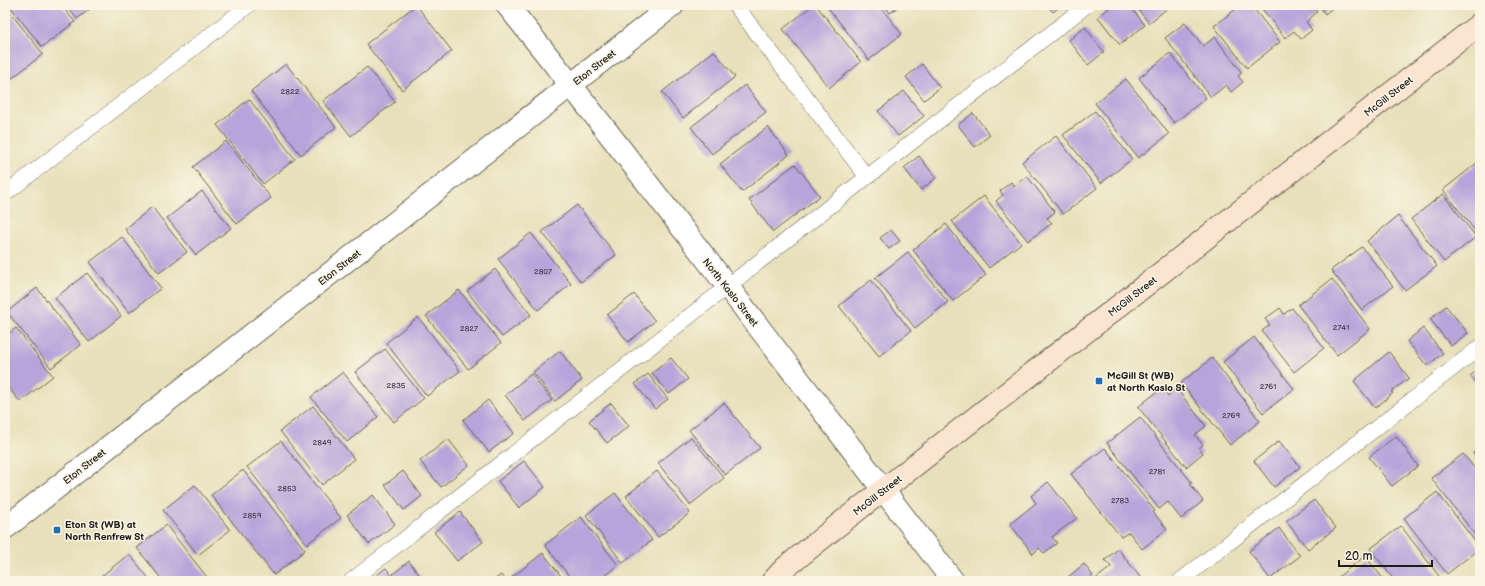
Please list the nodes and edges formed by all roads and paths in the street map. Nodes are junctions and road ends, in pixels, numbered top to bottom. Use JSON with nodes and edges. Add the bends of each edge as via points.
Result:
{"nodes":[{"id":1,"x":249,"y":5,"type":"edge"},
{"id":2,"x":506,"y":5,"type":"edge"},
{"id":3,"x":673,"y":5,"type":"edge"},
{"id":4,"x":735,"y":5,"type":"edge"},
{"id":5,"x":1087,"y":5,"type":"edge"},
{"id":6,"x":1480,"y":24,"type":"edge"},
{"id":7,"x":571,"y":85,"type":"junction"},
{"id":8,"x":867,"y":177,"type":"junction"},
{"id":9,"x":5,"y":194,"type":"edge"},
{"id":10,"x":728,"y":287,"type":"junction"},
{"id":11,"x":1480,"y":347,"type":"edge"},
{"id":12,"x":883,"y":490,"type":"junction"},
{"id":13,"x":5,"y":528,"type":"edge"},
{"id":14,"x":779,"y":574,"type":"edge"},
{"id":15,"x":351,"y":581,"type":"edge"},
{"id":16,"x":756,"y":581,"type":"edge"},
{"id":17,"x":952,"y":581,"type":"edge"},
{"id":18,"x":1180,"y":581,"type":"edge"}],
"edges":[{"from":1,"to":9,"type":"lane"},
{"from":2,"to":7,"type":"street","name":"North Kaslo Street"},
{"from":3,"to":7,"type":"street","name":"Eton Street"},
{"from":4,"to":8,"type":"lane"},
{"from":5,"to":8,"type":"lane"},
{"from":6,"to":12,"type":"main road","name":"McGill Street"},
{"from":7,"to":10,"type":"street","name":"North Kaslo Street"},
{"from":7,"to":13,"type":"street","name":"Eton Street"},
{"from":8,"to":10,"type":"lane"},
{"from":10,"to":12,"type":"street","name":"North Kaslo Street"},
{"from":10,"to":15,"type":"lane"},
{"from":11,"to":18,"type":"lane"},
{"from":12,"to":14,"type":"main road","name":"McGill Street"},
{"from":12,"to":17,"type":"street","name":"North Kaslo Street"},
{"from":14,"to":16,"type":"main road","name":"McGill Street"}]}
